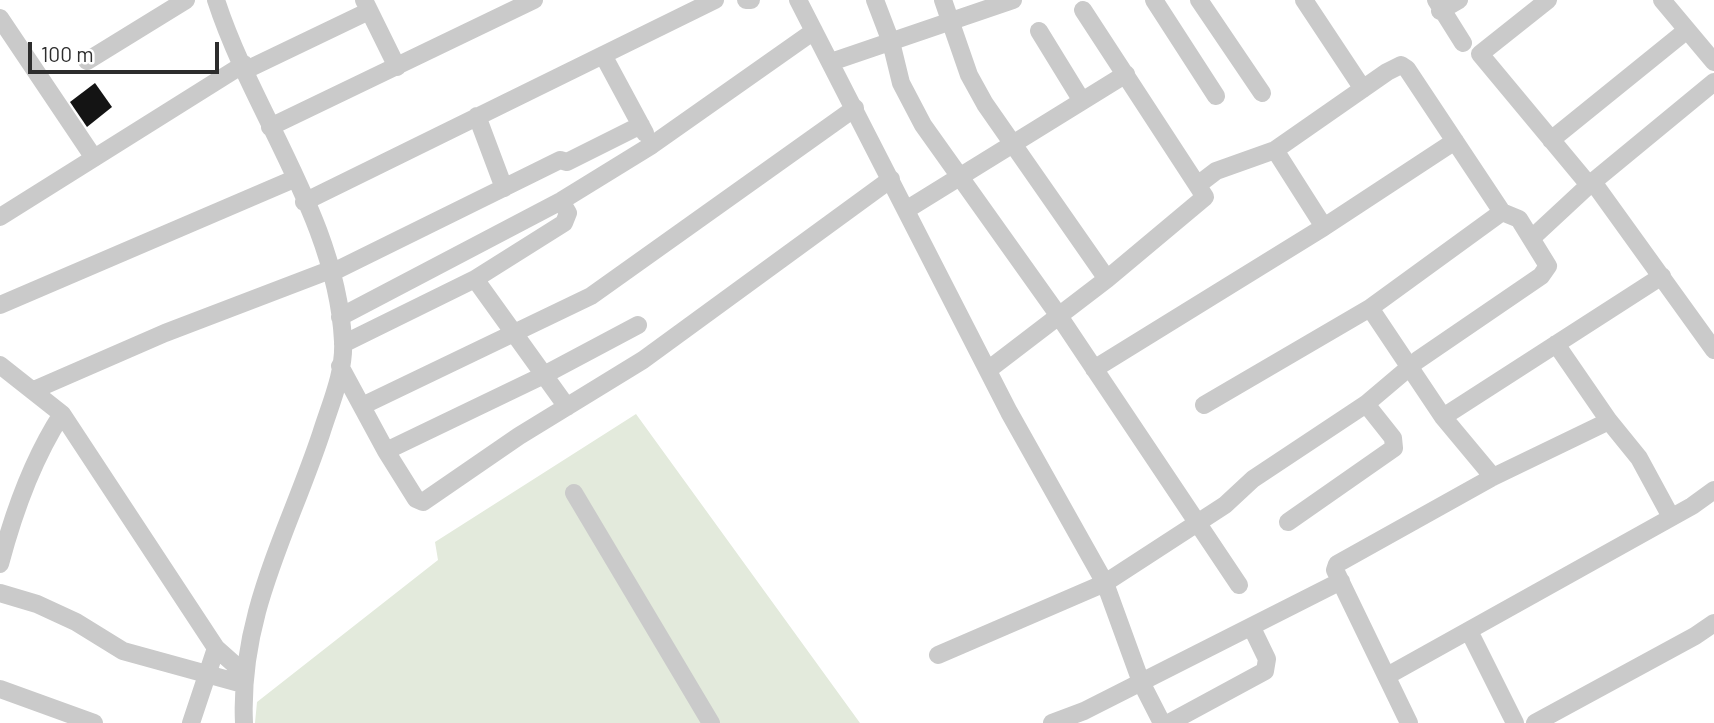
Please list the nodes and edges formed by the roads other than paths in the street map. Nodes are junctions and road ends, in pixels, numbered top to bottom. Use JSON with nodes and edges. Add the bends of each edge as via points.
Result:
{"nodes":[{"id":1,"x":186,"y":0,"type":"edge"},
{"id":2,"x":216,"y":0,"type":"edge"},
{"id":3,"x":534,"y":0,"type":"edge"},
{"id":4,"x":715,"y":0,"type":"edge"},
{"id":5,"x":798,"y":0,"type":"edge"},
{"id":6,"x":875,"y":0,"type":"edge"},
{"id":7,"x":943,"y":0,"type":"edge"},
{"id":8,"x":1012,"y":0,"type":"edge"},
{"id":9,"x":1154,"y":0,"type":"edge"},
{"id":10,"x":1199,"y":0,"type":"edge"},
{"id":11,"x":1304,"y":0,"type":"edge"},
{"id":12,"x":1459,"y":0,"type":"edge"},
{"id":13,"x":1548,"y":0,"type":"edge"},
{"id":14,"x":1662,"y":0,"type":"edge"},
{"id":15,"x":367,"y":5,"type":"edge"},
{"id":16,"x":1438,"y":6,"type":"edge"},
{"id":17,"x":1083,"y":10,"type":"dead end"},
{"id":18,"x":0,"y":18,"type":"edge"},
{"id":19,"x":951,"y":21,"type":"junction"},
{"id":20,"x":1687,"y":30,"type":"junction"},
{"id":21,"x":814,"y":31,"type":"junction"},
{"id":22,"x":1039,"y":31,"type":"dead end"},
{"id":23,"x":891,"y":42,"type":"junction"},
{"id":24,"x":1463,"y":43,"type":"dead end"},
{"id":25,"x":603,"y":55,"type":"junction"},
{"id":26,"x":87,"y":61,"type":"dead end"},
{"id":27,"x":831,"y":62,"type":"junction"},
{"id":28,"x":1714,"y":62,"type":"edge"},
{"id":29,"x":245,"y":67,"type":"junction"},
{"id":30,"x":397,"y":67,"type":"junction"},
{"id":31,"x":1126,"y":74,"type":"junction"},
{"id":32,"x":1714,"y":82,"type":"edge"},
{"id":33,"x":1363,"y":89,"type":"junction"},
{"id":34,"x":1262,"y":93,"type":"dead end"},
{"id":35,"x":1216,"y":96,"type":"dead end"},
{"id":36,"x":1082,"y":101,"type":"junction"},
{"id":37,"x":855,"y":108,"type":"junction"},
{"id":38,"x":477,"y":116,"type":"junction"},
{"id":39,"x":641,"y":125,"type":"junction"},
{"id":40,"x":270,"y":127,"type":"junction"},
{"id":41,"x":1551,"y":140,"type":"junction"},
{"id":42,"x":1455,"y":141,"type":"junction"},
{"id":43,"x":1013,"y":144,"type":"junction"},
{"id":44,"x":652,"y":145,"type":"junction"},
{"id":45,"x":1275,"y":150,"type":"junction"},
{"id":46,"x":94,"y":158,"type":"junction"},
{"id":47,"x":958,"y":177,"type":"junction"},
{"id":48,"x":294,"y":179,"type":"junction"},
{"id":49,"x":891,"y":179,"type":"junction"},
{"id":50,"x":1199,"y":184,"type":"junction"},
{"id":51,"x":1591,"y":184,"type":"junction"},
{"id":52,"x":504,"y":188,"type":"junction"},
{"id":53,"x":561,"y":201,"type":"junction"},
{"id":54,"x":304,"y":202,"type":"junction"},
{"id":55,"x":906,"y":210,"type":"junction"},
{"id":56,"x":1502,"y":212,"type":"junction"},
{"id":57,"x":0,"y":217,"type":"edge"},
{"id":58,"x":1324,"y":227,"type":"junction"},
{"id":59,"x":1532,"y":237,"type":"junction"},
{"id":60,"x":331,"y":272,"type":"junction"},
{"id":61,"x":1662,"y":276,"type":"junction"},
{"id":62,"x":475,"y":279,"type":"junction"},
{"id":63,"x":1107,"y":279,"type":"junction"},
{"id":64,"x":0,"y":305,"type":"edge"},
{"id":65,"x":1370,"y":308,"type":"junction"},
{"id":66,"x":1059,"y":316,"type":"junction"},
{"id":67,"x":340,"y":317,"type":"junction"},
{"id":68,"x":638,"y":325,"type":"dead end"},
{"id":69,"x":514,"y":333,"type":"junction"},
{"id":70,"x":343,"y":344,"type":"junction"},
{"id":71,"x":1556,"y":344,"type":"junction"},
{"id":72,"x":1714,"y":351,"type":"edge"},
{"id":73,"x":0,"y":365,"type":"edge"},
{"id":74,"x":340,"y":366,"type":"junction"},
{"id":75,"x":1411,"y":367,"type":"junction"},
{"id":76,"x":1094,"y":369,"type":"junction"},
{"id":77,"x":988,"y":370,"type":"junction"},
{"id":78,"x":544,"y":375,"type":"junction"},
{"id":79,"x":34,"y":390,"type":"junction"},
{"id":80,"x":1366,"y":404,"type":"junction"},
{"id":81,"x":1204,"y":405,"type":"dead end"},
{"id":82,"x":362,"y":406,"type":"junction"},
{"id":83,"x":567,"y":407,"type":"junction"},
{"id":84,"x":62,"y":414,"type":"junction"},
{"id":85,"x":1443,"y":417,"type":"junction"},
{"id":86,"x":1609,"y":421,"type":"junction"},
{"id":87,"x":386,"y":451,"type":"junction"},
{"id":88,"x":1493,"y":477,"type":"junction"},
{"id":89,"x":1714,"y":490,"type":"edge"},
{"id":90,"x":574,"y":492,"type":"dead end"},
{"id":91,"x":1671,"y":517,"type":"junction"},
{"id":92,"x":1288,"y":522,"type":"dead end"},
{"id":93,"x":1196,"y":524,"type":"junction"},
{"id":94,"x":0,"y":564,"type":"edge"},
{"id":95,"x":1341,"y":581,"type":"junction"},
{"id":96,"x":1105,"y":583,"type":"junction"},
{"id":97,"x":1238,"y":586,"type":"dead end"},
{"id":98,"x":0,"y":593,"type":"edge"},
{"id":99,"x":1714,"y":623,"type":"edge"},
{"id":100,"x":1251,"y":628,"type":"junction"},
{"id":101,"x":1469,"y":631,"type":"junction"},
{"id":102,"x":216,"y":648,"type":"junction"},
{"id":103,"x":938,"y":655,"type":"dead end"},
{"id":104,"x":207,"y":675,"type":"junction"},
{"id":105,"x":1387,"y":676,"type":"junction"},
{"id":106,"x":243,"y":678,"type":"junction"},
{"id":107,"x":1141,"y":682,"type":"junction"},
{"id":108,"x":0,"y":689,"type":"edge"},
{"id":109,"x":94,"y":723,"type":"edge"},
{"id":110,"x":191,"y":723,"type":"edge"},
{"id":111,"x":244,"y":723,"type":"edge"},
{"id":112,"x":711,"y":723,"type":"edge"},
{"id":113,"x":1052,"y":723,"type":"edge"},
{"id":114,"x":1162,"y":723,"type":"edge"},
{"id":115,"x":1169,"y":723,"type":"edge"},
{"id":116,"x":1409,"y":723,"type":"edge"},
{"id":117,"x":1516,"y":723,"type":"edge"},
{"id":118,"x":1535,"y":723,"type":"edge"}],
"edges":[{"from":1,"to":26,"type":"street"},
{"from":2,"to":29,"type":"street"},
{"from":3,"to":30,"type":"street"},
{"from":4,"to":25,"type":"street"},
{"from":5,"to":21,"type":"street"},
{"from":6,"to":23,"type":"street"},
{"from":7,"to":19,"type":"street"},
{"from":8,"to":19,"type":"street"},
{"from":9,"to":35,"type":"street"},
{"from":10,"to":34,"type":"street"},
{"from":11,"to":33,"type":"street"},
{"from":12,"to":16,"type":"street"},
{"from":13,"to":41,"type":"street","via":[[1480,54]]},
{"from":14,"to":20,"type":"street"},
{"from":15,"to":29,"type":"street"},
{"from":15,"to":30,"type":"street"},
{"from":16,"to":24,"type":"street"},
{"from":17,"to":31,"type":"street"},
{"from":18,"to":46,"type":"street"},
{"from":19,"to":23,"type":"street"},
{"from":19,"to":43,"type":"street","via":[[969,75]]},
{"from":20,"to":28,"type":"street"},
{"from":20,"to":41,"type":"street"},
{"from":21,"to":27,"type":"street"},
{"from":21,"to":44,"type":"street"},
{"from":22,"to":36,"type":"street"},
{"from":23,"to":27,"type":"street"},
{"from":23,"to":47,"type":"street","via":[[901,83]]},
{"from":25,"to":38,"type":"street"},
{"from":25,"to":39,"type":"street"},
{"from":27,"to":37,"type":"street"},
{"from":29,"to":40,"type":"street"},
{"from":29,"to":46,"type":"street"},
{"from":30,"to":40,"type":"street"},
{"from":31,"to":36,"type":"street"},
{"from":31,"to":50,"type":"street"},
{"from":32,"to":51,"type":"street"},
{"from":33,"to":42,"type":"street","via":[[1401,65]]},
{"from":33,"to":45,"type":"street"},
{"from":36,"to":43,"type":"street"},
{"from":37,"to":49,"type":"street"},
{"from":37,"to":69,"type":"street","via":[[591,296]]},
{"from":38,"to":52,"type":"street"},
{"from":38,"to":54,"type":"street"},
{"from":39,"to":44,"type":"street"},
{"from":39,"to":52,"type":"street"},
{"from":40,"to":48,"type":"street"},
{"from":41,"to":51,"type":"street"},
{"from":42,"to":56,"type":"street"},
{"from":42,"to":58,"type":"street"},
{"from":43,"to":47,"type":"street"},
{"from":43,"to":63,"type":"street"},
{"from":44,"to":53,"type":"street"},
{"from":45,"to":50,"type":"street","via":[[1216,172]]},
{"from":45,"to":58,"type":"street"},
{"from":46,"to":57,"type":"street"},
{"from":47,"to":55,"type":"street"},
{"from":47,"to":66,"type":"street"},
{"from":48,"to":54,"type":"street"},
{"from":48,"to":64,"type":"street"},
{"from":49,"to":55,"type":"street"},
{"from":49,"to":83,"type":"street","via":[[643,360]]},
{"from":50,"to":63,"type":"street","via":[[1205,193],[1203,201]]},
{"from":51,"to":59,"type":"street"},
{"from":51,"to":61,"type":"street"},
{"from":52,"to":60,"type":"street"},
{"from":53,"to":62,"type":"street","via":[[568,213],[564,223]]},
{"from":53,"to":67,"type":"street"},
{"from":54,"to":60,"type":"street"},
{"from":55,"to":77,"type":"street"},
{"from":56,"to":59,"type":"street","via":[[1519,219]]},
{"from":56,"to":65,"type":"street"},
{"from":58,"to":76,"type":"street"},
{"from":59,"to":75,"type":"street","via":[[1547,262],[1546,272]]},
{"from":60,"to":67,"type":"street"},
{"from":60,"to":79,"type":"street","via":[[165,333]]},
{"from":61,"to":71,"type":"street"},
{"from":61,"to":72,"type":"street"},
{"from":62,"to":69,"type":"street"},
{"from":62,"to":70,"type":"street"},
{"from":63,"to":66,"type":"street"},
{"from":65,"to":75,"type":"street"},
{"from":65,"to":81,"type":"street"},
{"from":66,"to":76,"type":"street"},
{"from":66,"to":77,"type":"street"},
{"from":67,"to":70,"type":"street"},
{"from":68,"to":78,"type":"street"},
{"from":69,"to":78,"type":"street"},
{"from":69,"to":82,"type":"street"},
{"from":70,"to":74,"type":"street"},
{"from":71,"to":85,"type":"street"},
{"from":71,"to":86,"type":"street"},
{"from":73,"to":79,"type":"street"},
{"from":74,"to":82,"type":"street"},
{"from":74,"to":106,"type":"street","via":[[313,456],[256,610]]},
{"from":75,"to":80,"type":"street"},
{"from":75,"to":85,"type":"street"},
{"from":76,"to":93,"type":"street"},
{"from":77,"to":96,"type":"street"},
{"from":78,"to":83,"type":"street"},
{"from":78,"to":87,"type":"street"},
{"from":79,"to":84,"type":"street"},
{"from":80,"to":92,"type":"street","via":[[1393,438],[1394,448]]},
{"from":80,"to":93,"type":"street","via":[[1253,479]]},
{"from":82,"to":87,"type":"street"},
{"from":83,"to":87,"type":"street","via":[[423,502],[416,499]]},
{"from":84,"to":94,"type":"street","via":[[19,498]]},
{"from":84,"to":102,"type":"street"},
{"from":85,"to":88,"type":"street"},
{"from":86,"to":88,"type":"street"},
{"from":86,"to":91,"type":"street","via":[[1639,458]]},
{"from":88,"to":95,"type":"street","via":[[1340,560],[1335,570]]},
{"from":89,"to":91,"type":"street"},
{"from":90,"to":112,"type":"street"},
{"from":91,"to":101,"type":"street"},
{"from":93,"to":96,"type":"street"},
{"from":93,"to":97,"type":"street"},
{"from":95,"to":100,"type":"street"},
{"from":95,"to":105,"type":"street"},
{"from":96,"to":103,"type":"street"},
{"from":96,"to":107,"type":"street"},
{"from":98,"to":104,"type":"street","via":[[66,618],[123,651]]},
{"from":99,"to":118,"type":"street"},
{"from":100,"to":107,"type":"street"},
{"from":100,"to":115,"type":"street","via":[[1267,659],[1265,671]]},
{"from":101,"to":105,"type":"street"},
{"from":101,"to":117,"type":"street"},
{"from":102,"to":104,"type":"street"},
{"from":102,"to":106,"type":"street"},
{"from":104,"to":106,"type":"street"},
{"from":104,"to":110,"type":"street"},
{"from":105,"to":116,"type":"street"},
{"from":106,"to":111,"type":"street"},
{"from":107,"to":113,"type":"street"},
{"from":107,"to":114,"type":"street"},
{"from":108,"to":109,"type":"street"}]}
